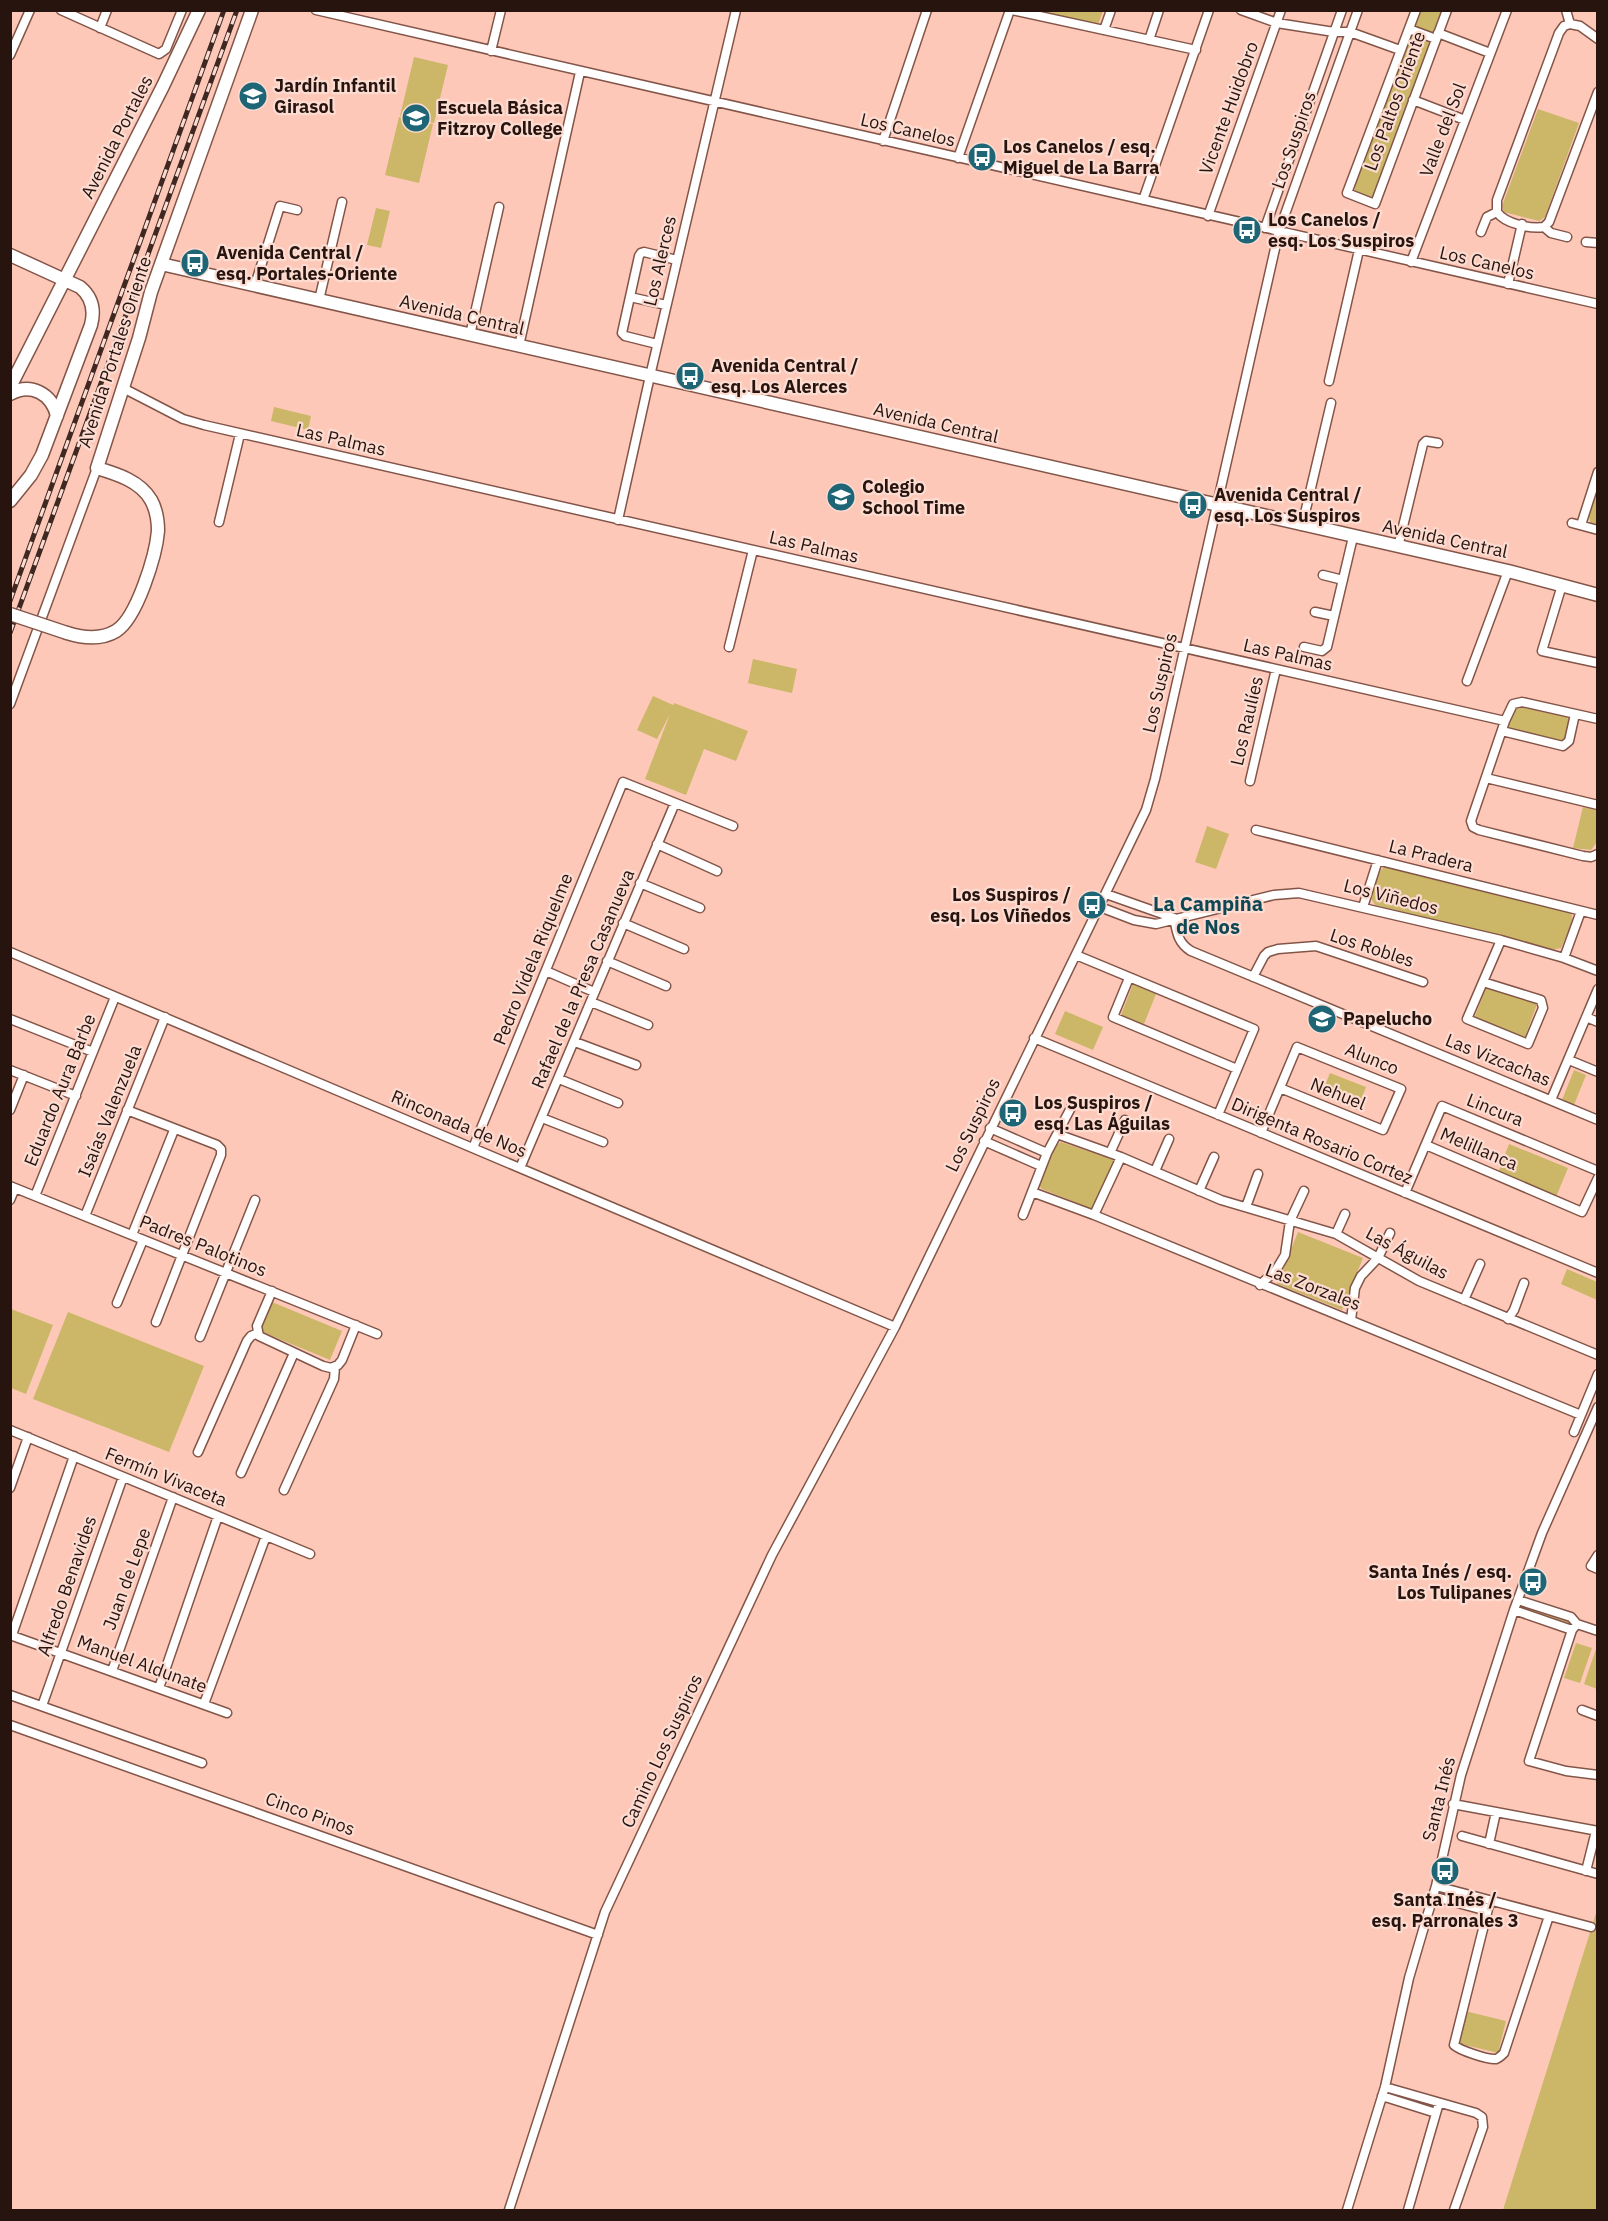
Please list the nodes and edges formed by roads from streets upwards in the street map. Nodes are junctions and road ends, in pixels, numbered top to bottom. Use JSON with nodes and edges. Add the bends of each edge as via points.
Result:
{"nodes":[{"id":1,"x":30,"y":10,"type":"edge"},
{"id":2,"x":61,"y":10,"type":"edge"},
{"id":3,"x":107,"y":10,"type":"edge"},
{"id":4,"x":182,"y":10,"type":"edge"},
{"id":5,"x":198,"y":10,"type":"edge"},
{"id":6,"x":252,"y":10,"type":"edge"},
{"id":7,"x":316,"y":10,"type":"edge"},
{"id":8,"x":501,"y":10,"type":"edge"},
{"id":9,"x":736,"y":10,"type":"edge"},
{"id":10,"x":927,"y":10,"type":"edge"},
{"id":11,"x":1011,"y":10,"type":"edge"},
{"id":12,"x":1110,"y":10,"type":"edge"},
{"id":13,"x":1159,"y":10,"type":"edge"},
{"id":14,"x":1209,"y":10,"type":"edge"},
{"id":15,"x":1241,"y":10,"type":"edge"},
{"id":16,"x":1281,"y":10,"type":"edge"},
{"id":17,"x":1342,"y":10,"type":"edge"},
{"id":18,"x":1358,"y":10,"type":"edge"},
{"id":19,"x":1416,"y":10,"type":"edge"},
{"id":20,"x":1447,"y":10,"type":"edge"},
{"id":21,"x":1507,"y":10,"type":"edge"},
{"id":22,"x":1566,"y":10,"type":"edge"},
{"id":23,"x":1277,"y":23,"type":"junction"},
{"id":24,"x":1570,"y":24,"type":"junction"},
{"id":25,"x":100,"y":28,"type":"junction"},
{"id":26,"x":1409,"y":29,"type":"junction"},
{"id":27,"x":1104,"y":30,"type":"junction"},
{"id":28,"x":1334,"y":32,"type":"junction"},
{"id":29,"x":1350,"y":32,"type":"junction"},
{"id":30,"x":1437,"y":36,"type":"junction"},
{"id":31,"x":1598,"y":39,"type":"edge"},
{"id":32,"x":1149,"y":40,"type":"junction"},
{"id":33,"x":1196,"y":50,"type":"junction"},
{"id":34,"x":1400,"y":50,"type":"junction"},
{"id":35,"x":491,"y":51,"type":"junction"},
{"id":36,"x":1490,"y":53,"type":"junction"},
{"id":37,"x":10,"y":55,"type":"edge"},
{"id":38,"x":580,"y":72,"type":"junction"},
{"id":39,"x":1598,"y":92,"type":"edge"},
{"id":40,"x":1413,"y":100,"type":"junction"},
{"id":41,"x":715,"y":103,"type":"junction"},
{"id":42,"x":1465,"y":120,"type":"junction"},
{"id":43,"x":883,"y":141,"type":"junction"},
{"id":44,"x":958,"y":158,"type":"junction"},
{"id":45,"x":1143,"y":200,"type":"junction"},
{"id":46,"x":342,"y":202,"type":"dead end"},
{"id":47,"x":499,"y":207,"type":"dead end"},
{"id":48,"x":297,"y":210,"type":"dead end"},
{"id":49,"x":1497,"y":212,"type":"junction"},
{"id":50,"x":1208,"y":216,"type":"junction"},
{"id":51,"x":1521,"y":224,"type":"junction"},
{"id":52,"x":1544,"y":227,"type":"junction"},
{"id":53,"x":1265,"y":228,"type":"junction"},
{"id":54,"x":1279,"y":231,"type":"junction"},
{"id":55,"x":1481,"y":232,"type":"dead end"},
{"id":56,"x":1567,"y":237,"type":"dead end"},
{"id":57,"x":1586,"y":242,"type":"dead end"},
{"id":58,"x":1598,"y":243,"type":"edge"},
{"id":59,"x":1359,"y":250,"type":"junction"},
{"id":60,"x":10,"y":255,"type":"edge"},
{"id":61,"x":677,"y":260,"type":"junction"},
{"id":62,"x":1411,"y":262,"type":"junction"},
{"id":63,"x":161,"y":264,"type":"junction"},
{"id":64,"x":64,"y":278,"type":"junction"},
{"id":65,"x":255,"y":285,"type":"junction"},
{"id":66,"x":1508,"y":285,"type":"junction"},
{"id":67,"x":630,"y":297,"type":"junction"},
{"id":68,"x":319,"y":300,"type":"junction"},
{"id":69,"x":1598,"y":304,"type":"edge"},
{"id":70,"x":666,"y":306,"type":"junction"},
{"id":71,"x":470,"y":335,"type":"junction"},
{"id":72,"x":657,"y":344,"type":"junction"},
{"id":73,"x":519,"y":346,"type":"junction"},
{"id":74,"x":650,"y":376,"type":"junction"},
{"id":75,"x":1329,"y":381,"type":"dead end"},
{"id":76,"x":10,"y":387,"type":"edge"},
{"id":77,"x":123,"y":388,"type":"junction"},
{"id":78,"x":10,"y":394,"type":"edge"},
{"id":79,"x":1331,"y":403,"type":"dead end"},
{"id":80,"x":57,"y":416,"type":"junction"},
{"id":81,"x":240,"y":434,"type":"junction"},
{"id":82,"x":1438,"y":442,"type":"dead end"},
{"id":83,"x":97,"y":468,"type":"junction"},
{"id":84,"x":1598,"y":472,"type":"edge"},
{"id":85,"x":10,"y":501,"type":"edge"},
{"id":86,"x":1217,"y":506,"type":"junction"},
{"id":87,"x":618,"y":520,"type":"junction"},
{"id":88,"x":219,"y":522,"type":"dead end"},
{"id":89,"x":1302,"y":526,"type":"junction"},
{"id":90,"x":1598,"y":530,"type":"edge"},
{"id":91,"x":1353,"y":537,"type":"junction"},
{"id":92,"x":1398,"y":548,"type":"junction"},
{"id":93,"x":753,"y":550,"type":"junction"},
{"id":94,"x":1508,"y":571,"type":"junction"},
{"id":95,"x":1323,"y":575,"type":"dead end"},
{"id":96,"x":1343,"y":580,"type":"junction"},
{"id":97,"x":1562,"y":585,"type":"junction"},
{"id":98,"x":1598,"y":595,"type":"edge"},
{"id":99,"x":1315,"y":612,"type":"dead end"},
{"id":100,"x":10,"y":614,"type":"edge"},
{"id":101,"x":1334,"y":616,"type":"junction"},
{"id":102,"x":729,"y":647,"type":"dead end"},
{"id":103,"x":1304,"y":647,"type":"dead end"},
{"id":104,"x":1184,"y":649,"type":"junction"},
{"id":105,"x":1598,"y":663,"type":"edge"},
{"id":106,"x":1276,"y":669,"type":"junction"},
{"id":107,"x":1467,"y":681,"type":"dead end"},
{"id":108,"x":10,"y":704,"type":"edge"},
{"id":109,"x":1575,"y":714,"type":"junction"},
{"id":110,"x":1598,"y":718,"type":"edge"},
{"id":111,"x":1505,"y":721,"type":"junction"},
{"id":112,"x":1502,"y":731,"type":"junction"},
{"id":113,"x":1486,"y":778,"type":"junction"},
{"id":114,"x":1250,"y":780,"type":"dead end"},
{"id":115,"x":675,"y":803,"type":"junction"},
{"id":116,"x":1598,"y":805,"type":"edge"},
{"id":117,"x":733,"y":826,"type":"dead end"},
{"id":118,"x":1256,"y":830,"type":"dead end"},
{"id":119,"x":657,"y":844,"type":"junction"},
{"id":120,"x":1598,"y":854,"type":"edge"},
{"id":121,"x":1378,"y":860,"type":"junction"},
{"id":122,"x":717,"y":871,"type":"dead end"},
{"id":123,"x":640,"y":883,"type":"junction"},
{"id":124,"x":1106,"y":894,"type":"junction"},
{"id":125,"x":1100,"y":907,"type":"junction"},
{"id":126,"x":1363,"y":907,"type":"junction"},
{"id":127,"x":700,"y":908,"type":"dead end"},
{"id":128,"x":1581,"y":910,"type":"junction"},
{"id":129,"x":1598,"y":915,"type":"edge"},
{"id":130,"x":1174,"y":918,"type":"junction"},
{"id":131,"x":623,"y":923,"type":"junction"},
{"id":132,"x":1501,"y":940,"type":"junction"},
{"id":133,"x":684,"y":949,"type":"dead end"},
{"id":134,"x":10,"y":952,"type":"edge"},
{"id":135,"x":1076,"y":956,"type":"junction"},
{"id":136,"x":1564,"y":958,"type":"junction"},
{"id":137,"x":608,"y":961,"type":"junction"},
{"id":138,"x":546,"y":971,"type":"junction"},
{"id":139,"x":1598,"y":971,"type":"edge"},
{"id":140,"x":1253,"y":977,"type":"junction"},
{"id":141,"x":1129,"y":978,"type":"junction"},
{"id":142,"x":1423,"y":982,"type":"dead end"},
{"id":143,"x":1483,"y":982,"type":"junction"},
{"id":144,"x":666,"y":986,"type":"dead end"},
{"id":145,"x":1598,"y":989,"type":"edge"},
{"id":146,"x":594,"y":992,"type":"junction"},
{"id":147,"x":115,"y":996,"type":"junction"},
{"id":148,"x":591,"y":1002,"type":"junction"},
{"id":149,"x":165,"y":1017,"type":"junction"},
{"id":150,"x":1586,"y":1017,"type":"junction"},
{"id":151,"x":10,"y":1019,"type":"edge"},
{"id":152,"x":1598,"y":1022,"type":"edge"},
{"id":153,"x":648,"y":1024,"type":"dead end"},
{"id":154,"x":1035,"y":1038,"type":"junction"},
{"id":155,"x":575,"y":1042,"type":"junction"},
{"id":156,"x":93,"y":1052,"type":"junction"},
{"id":157,"x":1569,"y":1060,"type":"junction"},
{"id":158,"x":636,"y":1065,"type":"dead end"},
{"id":159,"x":1237,"y":1069,"type":"junction"},
{"id":160,"x":10,"y":1070,"type":"edge"},
{"id":161,"x":1598,"y":1072,"type":"edge"},
{"id":162,"x":24,"y":1075,"type":"junction"},
{"id":163,"x":559,"y":1079,"type":"junction"},
{"id":164,"x":1280,"y":1088,"type":"junction"},
{"id":165,"x":75,"y":1096,"type":"junction"},
{"id":166,"x":1551,"y":1100,"type":"junction"},
{"id":167,"x":1074,"y":1102,"type":"dead end"},
{"id":168,"x":618,"y":1103,"type":"dead end"},
{"id":169,"x":10,"y":1110,"type":"edge"},
{"id":170,"x":127,"y":1110,"type":"junction"},
{"id":171,"x":1218,"y":1115,"type":"junction"},
{"id":172,"x":542,"y":1118,"type":"junction"},
{"id":173,"x":1125,"y":1120,"type":"dead end"},
{"id":174,"x":1598,"y":1120,"type":"edge"},
{"id":175,"x":990,"y":1128,"type":"junction"},
{"id":176,"x":174,"y":1130,"type":"junction"},
{"id":177,"x":1383,"y":1130,"type":"joint"},
{"id":178,"x":1261,"y":1133,"type":"junction"},
{"id":179,"x":1057,"y":1134,"type":"junction"},
{"id":180,"x":1169,"y":1139,"type":"dead end"},
{"id":181,"x":984,"y":1141,"type":"junction"},
{"id":182,"x":603,"y":1142,"type":"dead end"},
{"id":183,"x":1426,"y":1145,"type":"junction"},
{"id":184,"x":472,"y":1148,"type":"junction"},
{"id":185,"x":1047,"y":1153,"type":"junction"},
{"id":186,"x":1110,"y":1153,"type":"junction"},
{"id":187,"x":1121,"y":1157,"type":"junction"},
{"id":188,"x":1214,"y":1157,"type":"dead end"},
{"id":189,"x":1041,"y":1166,"type":"junction"},
{"id":190,"x":520,"y":1168,"type":"junction"},
{"id":191,"x":1598,"y":1171,"type":"edge"},
{"id":192,"x":1155,"y":1172,"type":"junction"},
{"id":193,"x":1258,"y":1174,"type":"dead end"},
{"id":194,"x":1598,"y":1178,"type":"edge"},
{"id":195,"x":13,"y":1187,"type":"edge"},
{"id":196,"x":1198,"y":1191,"type":"junction"},
{"id":197,"x":1304,"y":1191,"type":"dead end"},
{"id":198,"x":1032,"y":1192,"type":"junction"},
{"id":199,"x":1405,"y":1193,"type":"junction"},
{"id":200,"x":35,"y":1196,"type":"junction"},
{"id":201,"x":10,"y":1200,"type":"edge"},
{"id":202,"x":255,"y":1200,"type":"dead end"},
{"id":203,"x":1246,"y":1207,"type":"junction"},
{"id":204,"x":1344,"y":1214,"type":"dead end"},
{"id":205,"x":1023,"y":1215,"type":"dead end"},
{"id":206,"x":1094,"y":1215,"type":"junction"},
{"id":207,"x":85,"y":1216,"type":"junction"},
{"id":208,"x":1290,"y":1221,"type":"junction"},
{"id":209,"x":1390,"y":1233,"type":"dead end"},
{"id":210,"x":1336,"y":1234,"type":"junction"},
{"id":211,"x":132,"y":1235,"type":"junction"},
{"id":212,"x":143,"y":1240,"type":"junction"},
{"id":213,"x":182,"y":1255,"type":"junction"},
{"id":214,"x":1377,"y":1258,"type":"junction"},
{"id":215,"x":1480,"y":1264,"type":"dead end"},
{"id":216,"x":226,"y":1273,"type":"junction"},
{"id":217,"x":1598,"y":1273,"type":"edge"},
{"id":218,"x":1524,"y":1283,"type":"dead end"},
{"id":219,"x":1260,"y":1285,"type":"junction"},
{"id":220,"x":272,"y":1291,"type":"junction"},
{"id":221,"x":1464,"y":1300,"type":"junction"},
{"id":222,"x":117,"y":1303,"type":"dead end"},
{"id":223,"x":1508,"y":1318,"type":"junction"},
{"id":224,"x":1351,"y":1320,"type":"junction"},
{"id":225,"x":156,"y":1322,"type":"dead end"},
{"id":226,"x":356,"y":1325,"type":"junction"},
{"id":227,"x":895,"y":1327,"type":"junction"},
{"id":228,"x":258,"y":1333,"type":"junction"},
{"id":229,"x":377,"y":1334,"type":"dead end"},
{"id":230,"x":200,"y":1337,"type":"dead end"},
{"id":231,"x":294,"y":1353,"type":"junction"},
{"id":232,"x":1598,"y":1355,"type":"edge"},
{"id":233,"x":335,"y":1367,"type":"junction"},
{"id":234,"x":1598,"y":1374,"type":"edge"},
{"id":235,"x":1598,"y":1407,"type":"edge"},
{"id":236,"x":1581,"y":1415,"type":"junction"},
{"id":237,"x":1596,"y":1417,"type":"edge"},
{"id":238,"x":1594,"y":1428,"type":"edge"},
{"id":239,"x":10,"y":1430,"type":"edge"},
{"id":240,"x":1574,"y":1432,"type":"dead end"},
{"id":241,"x":28,"y":1437,"type":"junction"},
{"id":242,"x":198,"y":1452,"type":"dead end"},
{"id":243,"x":74,"y":1456,"type":"junction"},
{"id":244,"x":241,"y":1473,"type":"dead end"},
{"id":245,"x":123,"y":1477,"type":"junction"},
{"id":246,"x":10,"y":1488,"type":"edge"},
{"id":247,"x":284,"y":1490,"type":"dead end"},
{"id":248,"x":173,"y":1497,"type":"junction"},
{"id":249,"x":218,"y":1516,"type":"junction"},
{"id":250,"x":266,"y":1536,"type":"junction"},
{"id":251,"x":310,"y":1554,"type":"dead end"},
{"id":252,"x":1598,"y":1555,"type":"edge"},
{"id":253,"x":1594,"y":1568,"type":"edge"},
{"id":254,"x":1518,"y":1600,"type":"junction"},
{"id":255,"x":1514,"y":1610,"type":"junction"},
{"id":256,"x":1574,"y":1627,"type":"junction"},
{"id":257,"x":1598,"y":1631,"type":"edge"},
{"id":258,"x":11,"y":1635,"type":"edge"},
{"id":259,"x":61,"y":1653,"type":"junction"},
{"id":260,"x":112,"y":1671,"type":"junction"},
{"id":261,"x":159,"y":1688,"type":"junction"},
{"id":262,"x":10,"y":1695,"type":"edge"},
{"id":263,"x":204,"y":1704,"type":"junction"},
{"id":264,"x":42,"y":1706,"type":"junction"},
{"id":265,"x":1582,"y":1710,"type":"dead end"},
{"id":266,"x":228,"y":1713,"type":"dead end"},
{"id":267,"x":1598,"y":1716,"type":"edge"},
{"id":268,"x":10,"y":1725,"type":"edge"},
{"id":269,"x":202,"y":1764,"type":"dead end"},
{"id":270,"x":1598,"y":1775,"type":"edge"},
{"id":271,"x":1453,"y":1804,"type":"junction"},
{"id":272,"x":1496,"y":1812,"type":"junction"},
{"id":273,"x":1597,"y":1831,"type":"edge"},
{"id":274,"x":1462,"y":1836,"type":"dead end"},
{"id":275,"x":1489,"y":1844,"type":"junction"},
{"id":276,"x":1586,"y":1871,"type":"junction"},
{"id":277,"x":1598,"y":1874,"type":"edge"},
{"id":278,"x":1436,"y":1886,"type":"junction"},
{"id":279,"x":1432,"y":1896,"type":"junction"},
{"id":280,"x":1490,"y":1901,"type":"junction"},
{"id":281,"x":1487,"y":1911,"type":"junction"},
{"id":282,"x":1549,"y":1916,"type":"junction"},
{"id":283,"x":1591,"y":1927,"type":"dead end"},
{"id":284,"x":598,"y":1935,"type":"junction"},
{"id":285,"x":1385,"y":2087,"type":"junction"},
{"id":286,"x":1382,"y":2096,"type":"junction"},
{"id":287,"x":1439,"y":2103,"type":"junction"},
{"id":288,"x":1437,"y":2113,"type":"junction"},
{"id":289,"x":509,"y":2211,"type":"edge"},
{"id":290,"x":1347,"y":2211,"type":"edge"},
{"id":291,"x":1408,"y":2211,"type":"edge"},
{"id":292,"x":1454,"y":2211,"type":"edge"}],
"edges":[{"from":1,"to":37,"type":"street"},
{"from":2,"to":25,"type":"street"},
{"from":3,"to":25,"type":"street"},
{"from":4,"to":25,"type":"street","via":[[161,54]]},
{"from":5,"to":64,"type":"street","name":"Avenida Portales"},
{"from":6,"to":63,"type":"street","name":"Avenida Portales Oriente"},
{"from":7,"to":35,"type":"street","name":"Los Canelos"},
{"from":8,"to":35,"type":"street"},
{"from":9,"to":41,"type":"street","name":"Los Alerces"},
{"from":10,"to":43,"type":"street"},
{"from":11,"to":27,"type":"street"},
{"from":11,"to":44,"type":"street"},
{"from":12,"to":27,"type":"street"},
{"from":13,"to":32,"type":"street"},
{"from":14,"to":33,"type":"street"},
{"from":15,"to":23,"type":"street"},
{"from":16,"to":23,"type":"street","name":"Vicente Huidobro"},
{"from":17,"to":28,"type":"street","name":"Los Suspiros"},
{"from":18,"to":29,"type":"street","name":"Los Suspiros"},
{"from":19,"to":26,"type":"street"},
{"from":20,"to":30,"type":"street","name":"Los Paltos Oriente"},
{"from":21,"to":36,"type":"street","name":"Valle del Sol"},
{"from":22,"to":24,"type":"street"},
{"from":23,"to":28,"type":"street"},
{"from":23,"to":50,"type":"street","name":"Vicente Huidobro"},
{"from":24,"to":31,"type":"street","via":[[1581,26]]},
{"from":24,"to":49,"type":"street","via":[[1559,33],[1497,200]]},
{"from":26,"to":30,"type":"street"},
{"from":26,"to":34,"type":"street"},
{"from":27,"to":32,"type":"street"},
{"from":28,"to":29,"type":"street"},
{"from":28,"to":53,"type":"street","name":"Los Suspiros"},
{"from":29,"to":34,"type":"street"},
{"from":29,"to":54,"type":"street","name":"Los Suspiros"},
{"from":30,"to":36,"type":"street"},
{"from":30,"to":40,"type":"street","name":"Los Paltos Oriente"},
{"from":32,"to":33,"type":"street"},
{"from":33,"to":45,"type":"street"},
{"from":34,"to":40,"type":"street","name":"Los Paltos Oriente","via":[[1347,193],[1375,204]]},
{"from":35,"to":38,"type":"street","name":"Los Canelos"},
{"from":36,"to":42,"type":"street","name":"Valle del Sol"},
{"from":38,"to":41,"type":"street","name":"Los Canelos"},
{"from":38,"to":73,"type":"street"},
{"from":39,"to":52,"type":"street"},
{"from":40,"to":42,"type":"street"},
{"from":41,"to":43,"type":"street","name":"Los Canelos"},
{"from":41,"to":61,"type":"street","name":"Los Alerces"},
{"from":42,"to":62,"type":"street","name":"Valle del Sol"},
{"from":43,"to":44,"type":"street","name":"Los Canelos"},
{"from":44,"to":45,"type":"street","name":"Los Canelos"},
{"from":45,"to":50,"type":"street","name":"Los Canelos"},
{"from":46,"to":68,"type":"street"},
{"from":47,"to":71,"type":"street"},
{"from":48,"to":65,"type":"street","via":[[279,206]]},
{"from":49,"to":51,"type":"street","via":[[1505,220]]},
{"from":49,"to":55,"type":"street","via":[[1487,218]]},
{"from":50,"to":53,"type":"street","name":"Los Canelos"},
{"from":51,"to":52,"type":"street"},
{"from":51,"to":66,"type":"street"},
{"from":52,"to":56,"type":"street"},
{"from":53,"to":54,"type":"street","name":"Los Canelos"},
{"from":54,"to":59,"type":"street","name":"Los Canelos"},
{"from":54,"to":86,"type":"street","name":"Los Suspiros"},
{"from":57,"to":58,"type":"street"},
{"from":59,"to":62,"type":"street","name":"Los Canelos"},
{"from":59,"to":75,"type":"street"},
{"from":60,"to":64,"type":"street"},
{"from":61,"to":67,"type":"street","via":[[641,253]]},
{"from":61,"to":70,"type":"street","name":"Los Alerces"},
{"from":62,"to":66,"type":"street","name":"Los Canelos"},
{"from":63,"to":65,"type":"street","name":"Avenida Central"},
{"from":63,"to":77,"type":"street","name":"Avenida Portales Oriente"},
{"from":64,"to":76,"type":"street","name":"Avenida Portales"},
{"from":64,"to":80,"type":"street","via":[[85,290],[93,312]]},
{"from":65,"to":68,"type":"street","name":"Avenida Central"},
{"from":66,"to":69,"type":"street","name":"Los Canelos"},
{"from":67,"to":70,"type":"street"},
{"from":67,"to":72,"type":"street","via":[[623,334]]},
{"from":68,"to":71,"type":"street","name":"Avenida Central"},
{"from":70,"to":72,"type":"street","name":"Los Alerces"},
{"from":71,"to":73,"type":"street","name":"Avenida Central"},
{"from":72,"to":74,"type":"street","name":"Los Alerces"},
{"from":73,"to":74,"type":"street","name":"Avenida Central"},
{"from":74,"to":86,"type":"street","name":"Avenida Central"},
{"from":74,"to":87,"type":"street","name":"Los Alerces"},
{"from":77,"to":81,"type":"street","name":"Las Palmas","via":[[183,418]]},
{"from":77,"to":83,"type":"street","name":"Avenida Portales Oriente"},
{"from":78,"to":80,"type":"street","via":[[24,389],[38,391],[53,404]]},
{"from":79,"to":89,"type":"street"},
{"from":80,"to":85,"type":"street","via":[[38,464]]},
{"from":81,"to":87,"type":"street","name":"Las Palmas"},
{"from":81,"to":88,"type":"street"},
{"from":82,"to":92,"type":"street","via":[[1423,444]]},
{"from":83,"to":100,"type":"street","bridge":true,"via":[[126,478],[146,492],[156,512],[157,540],[131,615],[111,634],[85,638]]},
{"from":83,"to":108,"type":"street","name":"Avenida Portales Oriente"},
{"from":84,"to":90,"type":"street","via":[[1577,524]]},
{"from":86,"to":89,"type":"street","name":"Avenida Central"},
{"from":86,"to":104,"type":"street","name":"Los Suspiros"},
{"from":87,"to":93,"type":"street","name":"Las Palmas"},
{"from":89,"to":91,"type":"street","name":"Avenida Central"},
{"from":91,"to":92,"type":"street","name":"Avenida Central"},
{"from":91,"to":96,"type":"street"},
{"from":92,"to":94,"type":"street","name":"Avenida Central"},
{"from":93,"to":102,"type":"street"},
{"from":93,"to":104,"type":"street","name":"Las Palmas"},
{"from":94,"to":97,"type":"street","name":"Avenida Central"},
{"from":94,"to":107,"type":"street"},
{"from":95,"to":96,"type":"street"},
{"from":96,"to":101,"type":"street"},
{"from":97,"to":98,"type":"street","name":"Avenida Central"},
{"from":97,"to":105,"type":"street","via":[[1542,651]]},
{"from":99,"to":101,"type":"street"},
{"from":101,"to":103,"type":"street","via":[[1325,650]]},
{"from":104,"to":106,"type":"street","name":"Las Palmas"},
{"from":104,"to":124,"type":"street","name":"Los Suspiros","via":[[1151,794]]},
{"from":106,"to":111,"type":"street","name":"Las Palmas"},
{"from":106,"to":114,"type":"street","name":"Los Raulíes"},
{"from":109,"to":110,"type":"street"},
{"from":109,"to":111,"type":"street","via":[[1518,702]]},
{"from":109,"to":112,"type":"street","via":[[1569,741],[1563,746]]},
{"from":111,"to":112,"type":"street"},
{"from":112,"to":113,"type":"street"},
{"from":113,"to":116,"type":"street"},
{"from":113,"to":120,"type":"street","via":[[1471,821],[1475,828],[1583,856]]},
{"from":115,"to":117,"type":"street"},
{"from":115,"to":119,"type":"street","name":"Rafael de la Presa Casanueva"},
{"from":115,"to":138,"type":"street","name":"Pedro Videla Riquelme","via":[[623,782]]},
{"from":118,"to":121,"type":"street","name":"La Pradera"},
{"from":119,"to":122,"type":"street"},
{"from":119,"to":123,"type":"street","name":"Rafael de la Presa Casanueva"},
{"from":121,"to":126,"type":"street"},
{"from":121,"to":128,"type":"street","name":"La Pradera"},
{"from":123,"to":127,"type":"street"},
{"from":123,"to":131,"type":"street","name":"Rafael de la Presa Casanueva"},
{"from":124,"to":125,"type":"street","name":"Los Suspiros"},
{"from":124,"to":130,"type":"street"},
{"from":125,"to":130,"type":"street","name":"Los Viñedos","via":[[1148,924]]},
{"from":125,"to":135,"type":"street","name":"Los Suspiros"},
{"from":126,"to":130,"type":"street","name":"Los Viñedos","via":[[1307,894],[1283,893]]},
{"from":126,"to":132,"type":"street","name":"Los Viñedos"},
{"from":128,"to":129,"type":"street","name":"La Pradera"},
{"from":128,"to":136,"type":"street"},
{"from":130,"to":140,"type":"street","name":"Las Vizcachas","via":[[1182,946]]},
{"from":131,"to":133,"type":"street"},
{"from":131,"to":137,"type":"street","name":"Rafael de la Presa Casanueva"},
{"from":132,"to":136,"type":"street","name":"Los Viñedos"},
{"from":132,"to":143,"type":"street"},
{"from":134,"to":147,"type":"street","name":"Rinconada de Nos"},
{"from":135,"to":141,"type":"street"},
{"from":135,"to":154,"type":"street","name":"Los Suspiros"},
{"from":136,"to":139,"type":"street","name":"Los Viñedos"},
{"from":137,"to":144,"type":"street"},
{"from":137,"to":146,"type":"street","name":"Rafael de la Presa Casanueva"},
{"from":138,"to":146,"type":"street"},
{"from":138,"to":184,"type":"street","name":"Pedro Videla Riquelme"},
{"from":140,"to":142,"type":"street","name":"Los Robles","via":[[1268,952],[1316,946]]},
{"from":140,"to":166,"type":"street","name":"Las Vizcachas"},
{"from":141,"to":159,"type":"street","via":[[1113,1017]]},
{"from":141,"to":159,"type":"street","via":[[1254,1029]]},
{"from":143,"to":143,"type":"street","via":[[1467,1019],[1528,1044],[1543,1008],[1541,1000]]},
{"from":145,"to":150,"type":"street","name":"Las Vizcachas"},
{"from":146,"to":148,"type":"street","name":"Rafael de la Presa Casanueva"},
{"from":147,"to":149,"type":"street","name":"Rinconada de Nos"},
{"from":147,"to":156,"type":"street","name":"Eduardo Aura Barbe"},
{"from":148,"to":153,"type":"street"},
{"from":148,"to":155,"type":"street","name":"Rafael de la Presa Casanueva"},
{"from":149,"to":170,"type":"street","name":"Isaías Valenzuela"},
{"from":149,"to":184,"type":"street","name":"Rinconada de Nos"},
{"from":150,"to":152,"type":"street"},
{"from":150,"to":157,"type":"street","name":"Las Vizcachas"},
{"from":151,"to":156,"type":"street"},
{"from":154,"to":171,"type":"street","name":"Dirigenta Rosario Cortez"},
{"from":154,"to":175,"type":"street","name":"Los Suspiros"},
{"from":155,"to":158,"type":"street"},
{"from":155,"to":163,"type":"street","name":"Rafael de la Presa Casanueva"},
{"from":156,"to":165,"type":"street","name":"Eduardo Aura Barbe"},
{"from":157,"to":161,"type":"street"},
{"from":157,"to":166,"type":"street","name":"Las Vizcachas"},
{"from":159,"to":171,"type":"street"},
{"from":160,"to":162,"type":"street"},
{"from":162,"to":165,"type":"street"},
{"from":162,"to":169,"type":"street"},
{"from":163,"to":168,"type":"street"},
{"from":163,"to":172,"type":"street","name":"Rafael de la Presa Casanueva"},
{"from":164,"to":177,"type":"street","name":"Nehuel"},
{"from":164,"to":177,"type":"street","name":"Alunco","via":[[1297,1047],[1401,1089]]},
{"from":164,"to":178,"type":"street"},
{"from":165,"to":200,"type":"street","name":"Eduardo Aura Barbe"},
{"from":166,"to":174,"type":"street"},
{"from":167,"to":179,"type":"street"},
{"from":170,"to":176,"type":"street"},
{"from":170,"to":207,"type":"street","name":"Isaías Valenzuela"},
{"from":171,"to":178,"type":"street","name":"Dirigenta Rosario Cortez"},
{"from":172,"to":182,"type":"street"},
{"from":172,"to":190,"type":"street","name":"Rafael de la Presa Casanueva"},
{"from":173,"to":186,"type":"street"},
{"from":175,"to":181,"type":"street","name":"Los Suspiros"},
{"from":175,"to":185,"type":"street"},
{"from":176,"to":211,"type":"street"},
{"from":176,"to":213,"type":"street","via":[[221,1149]]},
{"from":178,"to":199,"type":"street","name":"Dirigenta Rosario Cortez"},
{"from":179,"to":185,"type":"street"},
{"from":179,"to":186,"type":"street","name":"Las Águilas"},
{"from":180,"to":192,"type":"street"},
{"from":181,"to":189,"type":"street"},
{"from":181,"to":227,"type":"street","name":"Los Suspiros"},
{"from":183,"to":191,"type":"street","name":"Lincura","via":[[1442,1106]]},
{"from":183,"to":194,"type":"street","name":"Melillanca","via":[[1582,1212]]},
{"from":183,"to":199,"type":"street"},
{"from":184,"to":190,"type":"street","name":"Rinconada de Nos"},
{"from":185,"to":189,"type":"street"},
{"from":186,"to":187,"type":"street","name":"Las Águilas"},
{"from":187,"to":192,"type":"street","name":"Las Águilas"},
{"from":187,"to":206,"type":"street"},
{"from":188,"to":196,"type":"street"},
{"from":189,"to":198,"type":"street"},
{"from":190,"to":227,"type":"street","name":"Rinconada de Nos"},
{"from":192,"to":196,"type":"street","name":"Las Águilas"},
{"from":193,"to":203,"type":"street"},
{"from":195,"to":200,"type":"street","name":"Padres Palotinos"},
{"from":195,"to":201,"type":"street"},
{"from":196,"to":203,"type":"street","name":"Las Águilas"},
{"from":197,"to":208,"type":"street"},
{"from":198,"to":205,"type":"street"},
{"from":198,"to":206,"type":"street","name":"Las Zorzales"},
{"from":199,"to":217,"type":"street","name":"Dirigenta Rosario Cortez"},
{"from":200,"to":207,"type":"street","name":"Padres Palotinos"},
{"from":202,"to":216,"type":"street"},
{"from":203,"to":208,"type":"street","name":"Las Águilas"},
{"from":204,"to":210,"type":"street"},
{"from":206,"to":219,"type":"street","name":"Las Zorzales"},
{"from":207,"to":211,"type":"street","name":"Padres Palotinos"},
{"from":208,"to":210,"type":"street","name":"Las Águilas"},
{"from":208,"to":219,"type":"street","via":[[1283,1259]]},
{"from":209,"to":214,"type":"street"},
{"from":210,"to":214,"type":"street","name":"Las Águilas"},
{"from":211,"to":212,"type":"street","name":"Padres Palotinos"},
{"from":212,"to":213,"type":"street","name":"Padres Palotinos"},
{"from":212,"to":222,"type":"street"},
{"from":213,"to":216,"type":"street","name":"Padres Palotinos"},
{"from":213,"to":225,"type":"street"},
{"from":214,"to":221,"type":"street","name":"Las Águilas"},
{"from":214,"to":224,"type":"street","via":[[1355,1288]]},
{"from":215,"to":221,"type":"street","name":"Las Águilas"},
{"from":216,"to":220,"type":"street","name":"Padres Palotinos"},
{"from":216,"to":230,"type":"street"},
{"from":218,"to":223,"type":"street"},
{"from":219,"to":224,"type":"street","name":"Las Zorzales"},
{"from":220,"to":226,"type":"street","name":"Padres Palotinos"},
{"from":220,"to":228,"type":"street","via":[[258,1323]]},
{"from":221,"to":223,"type":"street","name":"Las Águilas"},
{"from":223,"to":232,"type":"street","name":"Las Águilas"},
{"from":224,"to":236,"type":"street","name":"Las Zorzales"},
{"from":226,"to":229,"type":"street","name":"Padres Palotinos"},
{"from":226,"to":233,"type":"street","via":[[342,1360]]},
{"from":227,"to":284,"type":"street","name":"Camino Los Suspiros","via":[[771,1555],[605,1912]]},
{"from":228,"to":231,"type":"street","via":[[262,1339]]},
{"from":228,"to":242,"type":"street","via":[[247,1341]]},
{"from":231,"to":233,"type":"street","via":[[327,1368]]},
{"from":231,"to":244,"type":"street"},
{"from":233,"to":247,"type":"street","via":[[334,1379]]},
{"from":234,"to":236,"type":"street"},
{"from":235,"to":237,"type":"street","name":"Santa Inés"},
{"from":236,"to":240,"type":"street"},
{"from":237,"to":238,"type":"street","name":"Santa Inés"},
{"from":238,"to":254,"type":"street","name":"Santa Inés","via":[[1545,1524]]},
{"from":239,"to":241,"type":"street","name":"Fermín Vivaceta"},
{"from":241,"to":243,"type":"street","name":"Fermín Vivaceta"},
{"from":241,"to":246,"type":"street"},
{"from":243,"to":245,"type":"street","name":"Fermín Vivaceta"},
{"from":243,"to":258,"type":"street"},
{"from":245,"to":248,"type":"street","name":"Fermín Vivaceta"},
{"from":245,"to":259,"type":"street","name":"Alfredo Benavides"},
{"from":248,"to":249,"type":"street","name":"Fermín Vivaceta"},
{"from":248,"to":260,"type":"street","name":"Juan de Lepe"},
{"from":249,"to":250,"type":"street","name":"Fermín Vivaceta"},
{"from":249,"to":261,"type":"street"},
{"from":250,"to":251,"type":"street","name":"Fermín Vivaceta"},
{"from":250,"to":263,"type":"street"},
{"from":252,"to":253,"type":"street"},
{"from":254,"to":255,"type":"street","name":"Santa Inés"},
{"from":254,"to":256,"type":"street","via":[[1571,1617]]},
{"from":255,"to":256,"type":"street"},
{"from":255,"to":271,"type":"street","name":"Santa Inés"},
{"from":256,"to":257,"type":"street"},
{"from":256,"to":270,"type":"street","via":[[1529,1761]]},
{"from":258,"to":259,"type":"street","name":"Manuel Aldunate"},
{"from":259,"to":260,"type":"street","name":"Manuel Aldunate"},
{"from":259,"to":264,"type":"street","name":"Alfredo Benavides"},
{"from":260,"to":261,"type":"street","name":"Manuel Aldunate"},
{"from":261,"to":263,"type":"street","name":"Manuel Aldunate"},
{"from":262,"to":264,"type":"street"},
{"from":263,"to":266,"type":"street","name":"Manuel Aldunate"},
{"from":264,"to":269,"type":"street"},
{"from":265,"to":267,"type":"street"},
{"from":268,"to":284,"type":"street","name":"Cinco Pinos"},
{"from":271,"to":272,"type":"street"},
{"from":271,"to":278,"type":"street","name":"Santa Inés"},
{"from":272,"to":273,"type":"street"},
{"from":272,"to":275,"type":"street"},
{"from":273,"to":276,"type":"street"},
{"from":274,"to":275,"type":"street"},
{"from":275,"to":276,"type":"street"},
{"from":276,"to":277,"type":"street"},
{"from":278,"to":279,"type":"street","name":"Santa Inés"},
{"from":278,"to":280,"type":"street"},
{"from":279,"to":281,"type":"street"},
{"from":279,"to":285,"type":"street","name":"Santa Inés"},
{"from":280,"to":281,"type":"street"},
{"from":280,"to":282,"type":"street"},
{"from":281,"to":282,"type":"street","via":[[1454,2045],[1496,2059],[1504,2053]]},
{"from":282,"to":283,"type":"street"},
{"from":284,"to":289,"type":"street","name":"Camino Los Suspiros"},
{"from":285,"to":286,"type":"street","name":"Santa Inés"},
{"from":285,"to":287,"type":"street"},
{"from":286,"to":288,"type":"street"},
{"from":286,"to":290,"type":"street","name":"Santa Inés"},
{"from":287,"to":288,"type":"street"},
{"from":287,"to":292,"type":"street","via":[[1482,2117],[1483,2127]]},
{"from":288,"to":291,"type":"street"}]}
